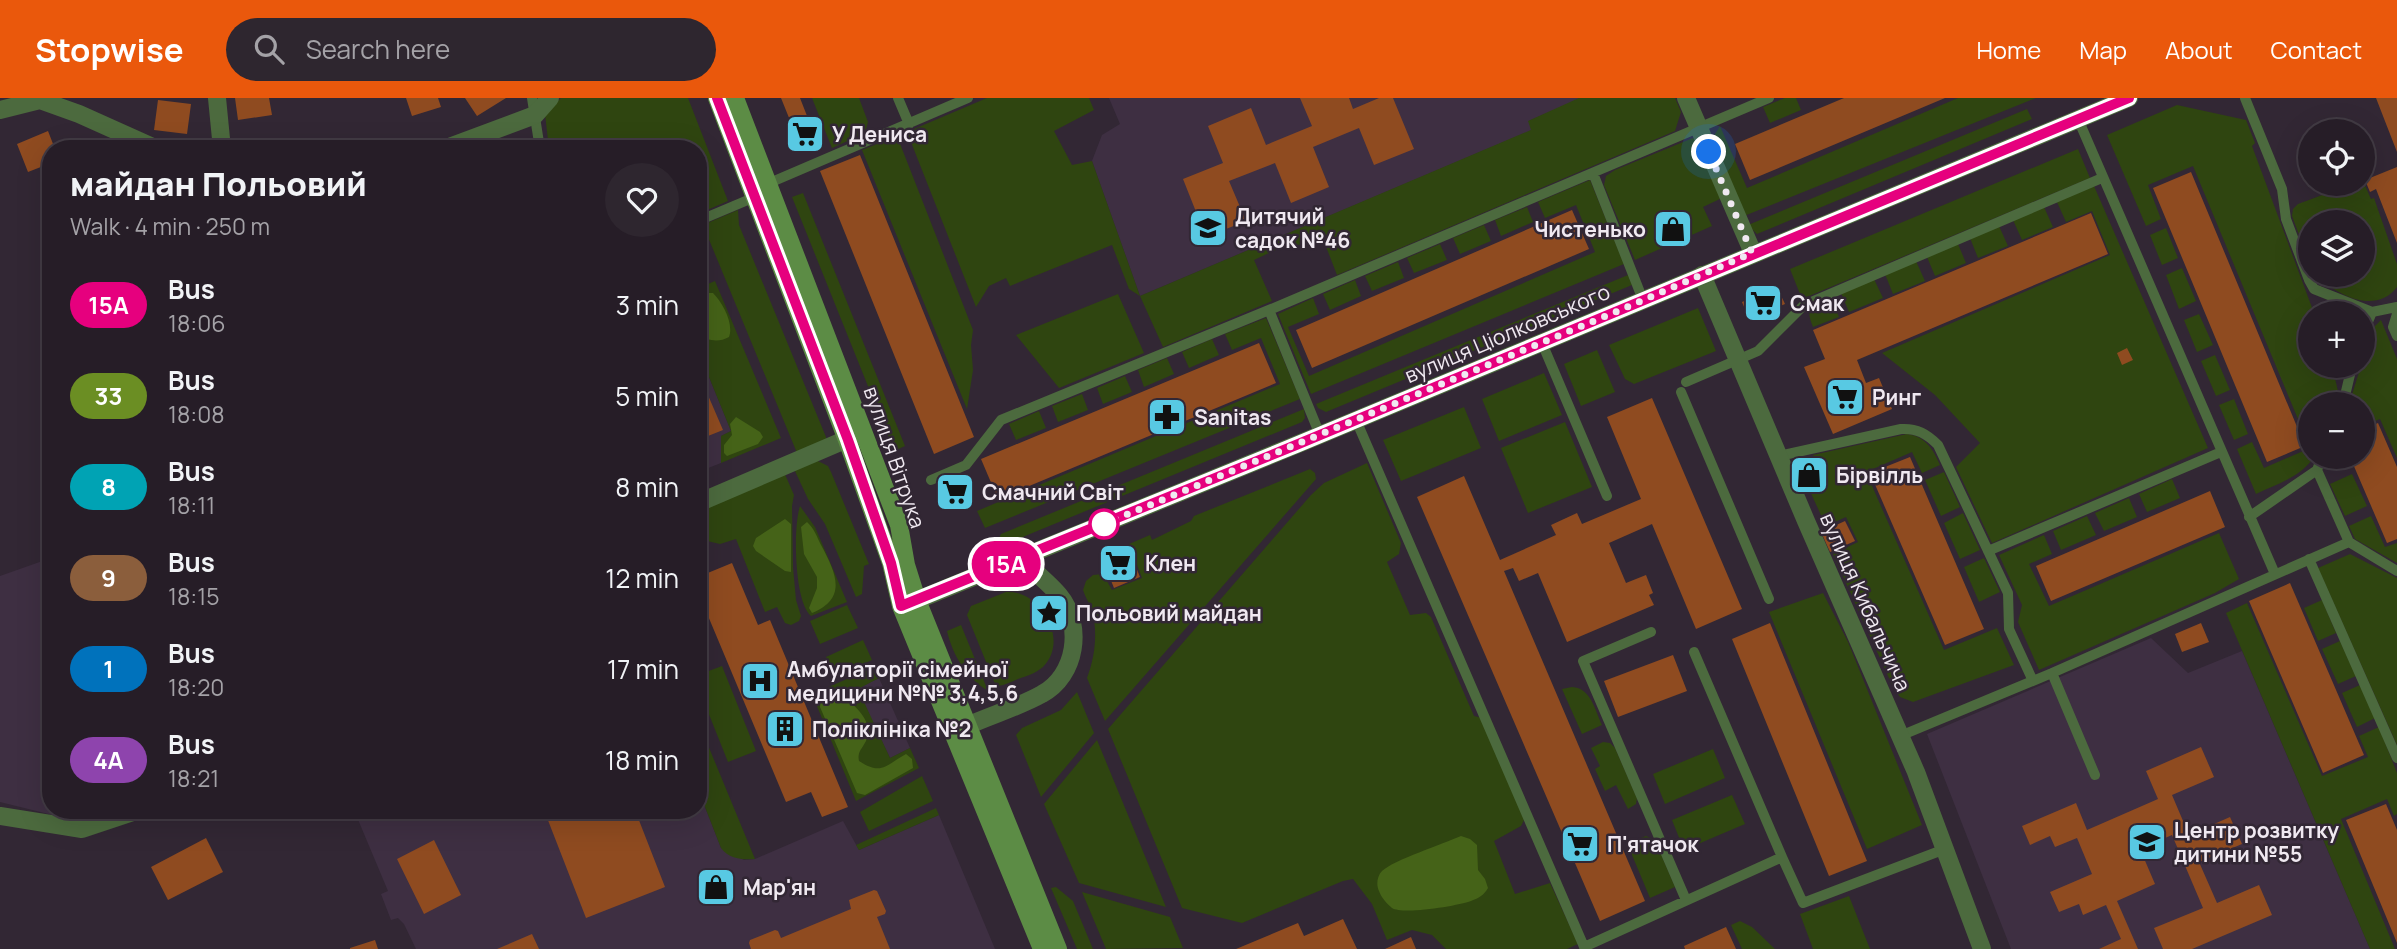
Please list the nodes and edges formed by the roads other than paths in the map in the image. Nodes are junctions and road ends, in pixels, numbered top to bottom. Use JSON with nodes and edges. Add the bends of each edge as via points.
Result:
{"nodes":[{"id":1,"x":218,"y":98,"type":"edge"},
{"id":2,"x":550,"y":98,"type":"edge"},
{"id":3,"x":717,"y":98,"type":"edge"},
{"id":4,"x":735,"y":98,"type":"edge"},
{"id":5,"x":898,"y":98,"type":"edge"},
{"id":6,"x":968,"y":98,"type":"edge"},
{"id":7,"x":1686,"y":98,"type":"edge"},
{"id":8,"x":1769,"y":98,"type":"edge"},
{"id":9,"x":2245,"y":98,"type":"edge"},
{"id":10,"x":2119,"y":100,"type":"edge"},
{"id":11,"x":533,"y":106,"type":"edge"},
{"id":12,"x":0,"y":110,"type":"edge"},
{"id":13,"x":2078,"y":120,"type":"junction"},
{"id":14,"x":909,"y":124,"type":"junction"},
{"id":15,"x":1699,"y":128,"type":"junction"},
{"id":16,"x":137,"y":140,"type":"edge"},
{"id":17,"x":221,"y":140,"type":"edge"},
{"id":18,"x":463,"y":140,"type":"edge"},
{"id":19,"x":539,"y":140,"type":"edge"},
{"id":20,"x":1593,"y":173,"type":"junction"},
{"id":21,"x":2102,"y":177,"type":"junction"},
{"id":22,"x":761,"y":190,"type":"junction"},
{"id":23,"x":707,"y":216,"type":"edge"},
{"id":24,"x":1752,"y":253,"type":"junction"},
{"id":25,"x":1702,"y":275,"type":"junction"},
{"id":26,"x":1643,"y":300,"type":"junction"},
{"id":27,"x":2344,"y":301,"type":"edge"},
{"id":28,"x":2397,"y":307,"type":"edge"},
{"id":29,"x":1269,"y":310,"type":"junction"},
{"id":30,"x":2375,"y":311,"type":"edge"},
{"id":31,"x":2397,"y":314,"type":"edge"},
{"id":32,"x":2397,"y":336,"type":"edge"},
{"id":33,"x":1542,"y":343,"type":"junction"},
{"id":34,"x":1738,"y":359,"type":"junction"},
{"id":35,"x":1356,"y":420,"type":"junction"},
{"id":36,"x":1320,"y":435,"type":"junction"},
{"id":37,"x":856,"y":436,"type":"junction"},
{"id":38,"x":2221,"y":452,"type":"junction"},
{"id":39,"x":1779,"y":456,"type":"junction"},
{"id":40,"x":2317,"y":470,"type":"joint"},
{"id":41,"x":931,"y":480,"type":"dead end"},
{"id":42,"x":1607,"y":496,"type":"dead end"},
{"id":43,"x":707,"y":499,"type":"edge"},
{"id":44,"x":2249,"y":517,"type":"junction"},
{"id":45,"x":2349,"y":542,"type":"junction"},
{"id":46,"x":1988,"y":551,"type":"junction"},
{"id":47,"x":1019,"y":558,"type":"junction"},
{"id":48,"x":2309,"y":559,"type":"junction"},
{"id":49,"x":2397,"y":571,"type":"edge"},
{"id":50,"x":2275,"y":574,"type":"junction"},
{"id":51,"x":1769,"y":599,"type":"dead end"},
{"id":52,"x":909,"y":603,"type":"junction"},
{"id":53,"x":1651,"y":632,"type":"dead end"},
{"id":54,"x":1694,"y":652,"type":"dead end"},
{"id":55,"x":2052,"y":673,"type":"junction"},
{"id":56,"x":2033,"y":681,"type":"junction"},
{"id":57,"x":967,"y":726,"type":"junction"},
{"id":58,"x":1900,"y":736,"type":"junction"},
{"id":59,"x":2397,"y":758,"type":"edge"},
{"id":60,"x":2095,"y":775,"type":"dead end"},
{"id":61,"x":0,"y":816,"type":"edge"},
{"id":62,"x":112,"y":819,"type":"edge"},
{"id":63,"x":1945,"y":849,"type":"junction"},
{"id":64,"x":1782,"y":857,"type":"junction"},
{"id":65,"x":1686,"y":900,"type":"junction"},
{"id":66,"x":1585,"y":948,"type":"edge"},
{"id":67,"x":1042,"y":949,"type":"edge"},
{"id":68,"x":1058,"y":949,"type":"edge"},
{"id":69,"x":1982,"y":949,"type":"edge"}],
"edges":[{"from":1,"to":17,"type":"street"},
{"from":2,"to":11,"type":"street"},
{"from":3,"to":22,"type":"main road","name":"вулиця Вітрука"},
{"from":4,"to":22,"type":"main road","name":"вулиця Вітрука"},
{"from":5,"to":14,"type":"lane"},
{"from":6,"to":14,"type":"lane"},
{"from":7,"to":15,"type":"street"},
{"from":8,"to":15,"type":"lane"},
{"from":9,"to":27,"type":"lane","via":[[2314,289]]},
{"from":10,"to":13,"type":"street","name":"вулиця Ціолковського"},
{"from":11,"to":18,"type":"street"},
{"from":11,"to":19,"type":"lane"},
{"from":12,"to":16,"type":"street","via":[[40,100]]},
{"from":13,"to":21,"type":"lane"},
{"from":13,"to":24,"type":"street","name":"вулиця Ціолковського"},
{"from":14,"to":22,"type":"lane"},
{"from":15,"to":20,"type":"lane"},
{"from":15,"to":24,"type":"street"},
{"from":20,"to":26,"type":"lane"},
{"from":20,"to":29,"type":"lane"},
{"from":21,"to":34,"type":"lane","via":[[1804,305],[1758,351]]},
{"from":21,"to":38,"type":"lane"},
{"from":22,"to":23,"type":"lane"},
{"from":22,"to":37,"type":"main road","name":"вулиця Вітрука"},
{"from":24,"to":25,"type":"street","name":"вулиця Ціолковського"},
{"from":25,"to":26,"type":"street","name":"вулиця Ціолковського"},
{"from":25,"to":34,"type":"street","name":"вулиця Кибальчича"},
{"from":26,"to":33,"type":"street","name":"вулиця Ціолковського"},
{"from":28,"to":30,"type":"lane"},
{"from":29,"to":36,"type":"lane"},
{"from":29,"to":41,"type":"lane","via":[[1001,420],[966,465]]},
{"from":31,"to":32,"type":"lane","via":[[2393,327]]},
{"from":33,"to":35,"type":"street","name":"вулиця Ціолковського"},
{"from":33,"to":42,"type":"lane"},
{"from":34,"to":39,"type":"street","name":"вулиця Кибальчича"},
{"from":34,"to":51,"type":"lane","via":[[1683,387]]},
{"from":35,"to":36,"type":"street","name":"вулиця Ціолковського"},
{"from":35,"to":66,"type":"lane"},
{"from":36,"to":47,"type":"street","name":"вулиця Ціолковського"},
{"from":37,"to":43,"type":"street"},
{"from":37,"to":52,"type":"main road","name":"вулиця Вітрука","via":[[891,563]]},
{"from":38,"to":44,"type":"lane"},
{"from":38,"to":46,"type":"lane"},
{"from":39,"to":46,"type":"lane","via":[[1901,429],[1922,432],[1938,445]]},
{"from":39,"to":58,"type":"street","name":"вулиця Кибальчича"},
{"from":40,"to":44,"type":"lane"},
{"from":40,"to":45,"type":"lane"},
{"from":44,"to":50,"type":"lane"},
{"from":45,"to":48,"type":"lane"},
{"from":45,"to":49,"type":"lane"},
{"from":46,"to":56,"type":"lane","via":[[2008,593],[2009,629]]},
{"from":47,"to":52,"type":"street","name":"вулиця Ціолковського"},
{"from":47,"to":57,"type":"street","via":[[1066,607],[1073,633],[1072,658],[1057,684],[1042,694]]},
{"from":48,"to":50,"type":"lane"},
{"from":48,"to":59,"type":"lane"},
{"from":50,"to":55,"type":"lane"},
{"from":52,"to":57,"type":"main road","name":"вулиця Вітрука"},
{"from":52,"to":67,"type":"main road","name":"вулиця Вітрука"},
{"from":53,"to":65,"type":"lane","via":[[1583,661]]},
{"from":54,"to":64,"type":"lane"},
{"from":55,"to":56,"type":"lane"},
{"from":55,"to":60,"type":"lane"},
{"from":56,"to":58,"type":"lane"},
{"from":57,"to":68,"type":"main road","name":"вулиця Вітрука"},
{"from":58,"to":63,"type":"street","name":"вулиця Кибальчича"},
{"from":61,"to":62,"type":"street","via":[[82,829]]},
{"from":63,"to":64,"type":"lane","via":[[1802,904]]},
{"from":63,"to":69,"type":"street","name":"вулиця Кибальчича"},
{"from":64,"to":65,"type":"lane"},
{"from":65,"to":66,"type":"lane"}]}
